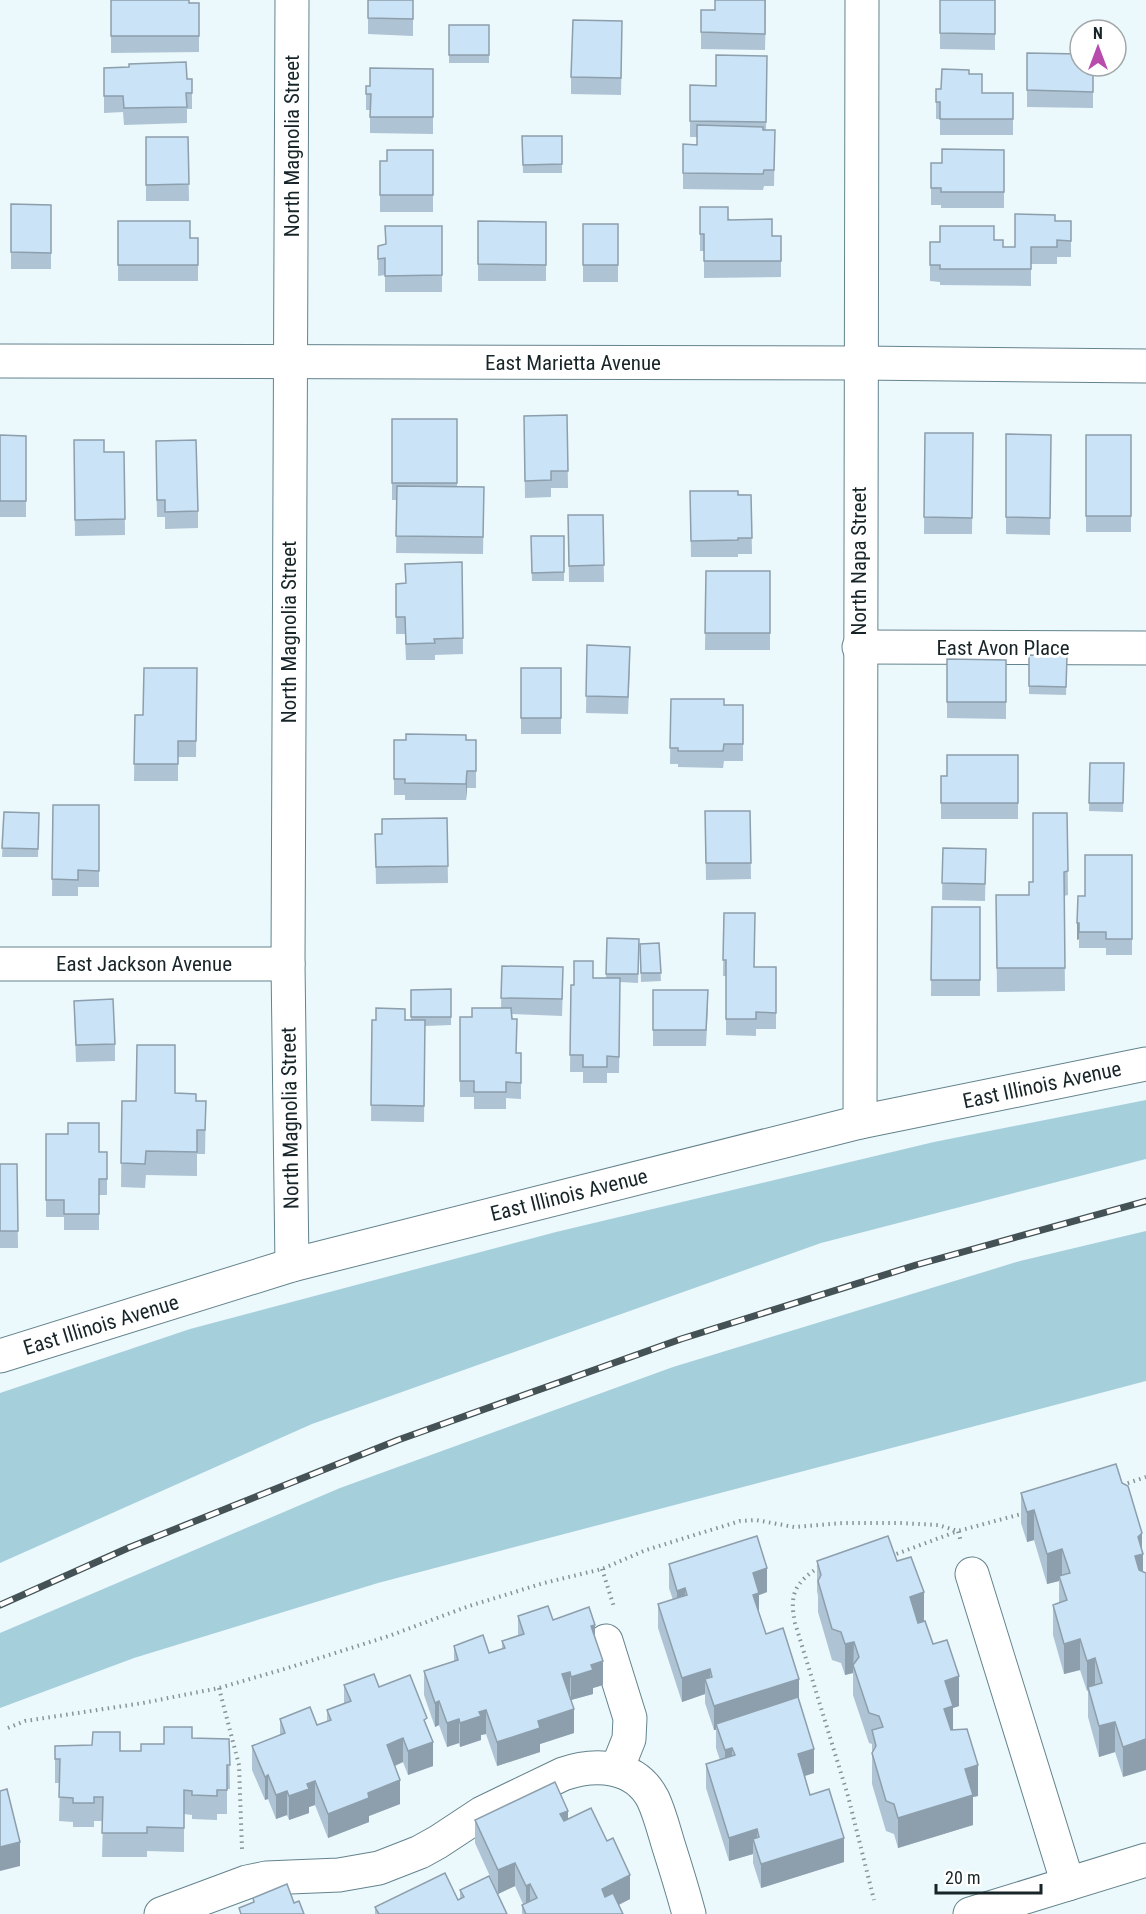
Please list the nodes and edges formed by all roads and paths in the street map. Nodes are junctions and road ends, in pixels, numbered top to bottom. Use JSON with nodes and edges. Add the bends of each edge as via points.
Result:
{"nodes":[{"id":1,"x":292,"y":0,"type":"edge"},
{"id":2,"x":862,"y":0,"type":"edge"},
{"id":3,"x":0,"y":362,"type":"edge"},
{"id":4,"x":290,"y":363,"type":"junction"},
{"id":5,"x":860,"y":363,"type":"junction"},
{"id":6,"x":1146,"y":366,"type":"edge"},
{"id":7,"x":859,"y":647,"type":"junction"},
{"id":8,"x":1146,"y":648,"type":"edge"},
{"id":9,"x":0,"y":964,"type":"edge"},
{"id":10,"x":288,"y":964,"type":"junction"},
{"id":11,"x":1146,"y":1064,"type":"edge"},
{"id":12,"x":860,"y":1122,"type":"junction"},
{"id":13,"x":292,"y":1265,"type":"junction"},
{"id":14,"x":0,"y":1356,"type":"edge"},
{"id":15,"x":1146,"y":1477,"type":"edge"},
{"id":16,"x":1118,"y":1486,"type":"edge"},
{"id":17,"x":1029,"y":1512,"type":"edge"},
{"id":18,"x":958,"y":1531,"type":"junction"},
{"id":19,"x":882,"y":1558,"type":"edge"},
{"id":20,"x":828,"y":1564,"type":"edge"},
{"id":21,"x":972,"y":1574,"type":"joint"},
{"id":22,"x":606,"y":1641,"type":"dead end"},
{"id":23,"x":219,"y":1688,"type":"junction"},
{"id":24,"x":8,"y":1728,"type":"dead end"},
{"id":25,"x":617,"y":1769,"type":"junction"},
{"id":26,"x":243,"y":1858,"type":"dead end"},
{"id":27,"x":1143,"y":1869,"type":"edge"},
{"id":28,"x":1068,"y":1884,"type":"junction"},
{"id":29,"x":874,"y":1900,"type":"dead end"},
{"id":30,"x":161,"y":1914,"type":"edge"},
{"id":31,"x":689,"y":1914,"type":"edge"},
{"id":32,"x":970,"y":1914,"type":"edge"}],
"edges":[{"from":1,"to":4,"type":"street","name":"North Magnolia Street"},
{"from":2,"to":5,"type":"street","name":"North Napa Street"},
{"from":3,"to":4,"type":"street","name":"East Marietta Avenue"},
{"from":4,"to":5,"type":"street","name":"East Marietta Avenue"},
{"from":4,"to":10,"type":"street","name":"North Magnolia Street"},
{"from":5,"to":6,"type":"street","name":"East Marietta Avenue"},
{"from":5,"to":7,"type":"street","name":"North Napa Street"},
{"from":7,"to":8,"type":"street","name":"East Avon Place"},
{"from":7,"to":12,"type":"street","name":"North Napa Street"},
{"from":9,"to":10,"type":"street","name":"East Jackson Avenue"},
{"from":10,"to":13,"type":"street","name":"North Magnolia Street"},
{"from":11,"to":12,"type":"street","name":"East Illinois Avenue"},
{"from":12,"to":13,"type":"street","name":"East Illinois Avenue"},
{"from":13,"to":14,"type":"street","name":"East Illinois Avenue"},
{"from":15,"to":16,"type":"path"},
{"from":17,"to":18,"type":"path"},
{"from":18,"to":19,"type":"path"},
{"from":18,"to":21,"type":"path"},
{"from":18,"to":23,"type":"path","via":[[938,1525],[900,1523],[794,1527],[740,1521],[646,1550],[602,1569],[544,1582],[389,1636]]},
{"from":20,"to":29,"type":"path","via":[[804,1577],[795,1590],[792,1606]]},
{"from":21,"to":28,"type":"street"},
{"from":22,"to":25,"type":"street","via":[[630,1718],[629,1739]]},
{"from":23,"to":24,"type":"path","via":[[25,1721]]},
{"from":23,"to":26,"type":"path","via":[[239,1765]]},
{"from":25,"to":30,"type":"street","via":[[589,1767],[563,1774],[482,1813],[420,1852],[379,1868],[246,1882]]},
{"from":25,"to":31,"type":"street","via":[[635,1778],[652,1797]]},
{"from":27,"to":28,"type":"street"},
{"from":28,"to":32,"type":"street"}]}
